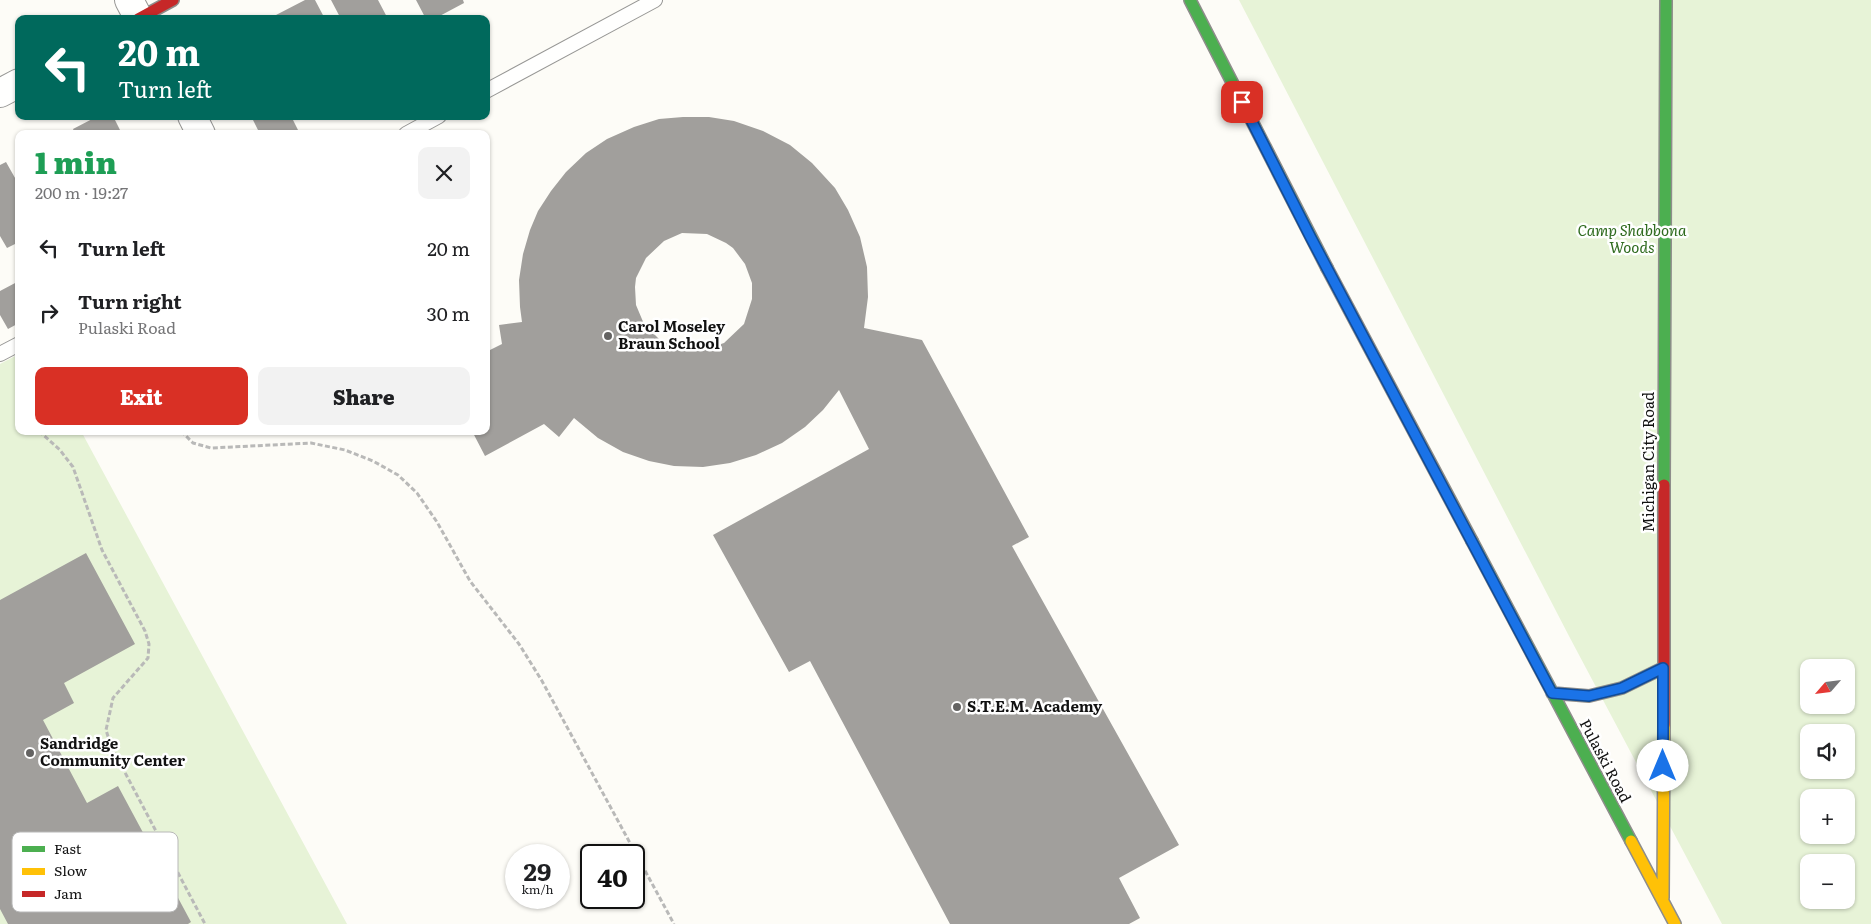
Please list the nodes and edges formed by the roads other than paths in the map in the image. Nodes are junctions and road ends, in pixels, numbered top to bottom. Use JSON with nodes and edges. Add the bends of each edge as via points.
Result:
{"nodes":[{"id":1,"x":129,"y":0,"type":"edge"},
{"id":2,"x":172,"y":0,"type":"edge"},
{"id":3,"x":655,"y":0,"type":"edge"},
{"id":4,"x":1190,"y":0,"type":"edge"},
{"id":5,"x":1666,"y":0,"type":"edge"},
{"id":6,"x":137,"y":15,"type":"edge"},
{"id":7,"x":146,"y":15,"type":"edge"},
{"id":8,"x":15,"y":84,"type":"edge"},
{"id":9,"x":490,"y":89,"type":"edge"},
{"id":10,"x":0,"y":93,"type":"edge"},
{"id":11,"x":432,"y":120,"type":"edge"},
{"id":12,"x":413,"y":130,"type":"edge"},
{"id":13,"x":15,"y":346,"type":"edge"},
{"id":14,"x":0,"y":354,"type":"edge"},
{"id":15,"x":1663,"y":668,"type":"junction"},
{"id":16,"x":1552,"y":693,"type":"junction"},
{"id":17,"x":1663,"y":903,"type":"junction"},
{"id":18,"x":1662,"y":924,"type":"edge"},
{"id":19,"x":1675,"y":924,"type":"edge"}],
"edges":[{"from":1,"to":6,"type":"street"},
{"from":2,"to":7,"type":"street"},
{"from":3,"to":9,"type":"lane"},
{"from":4,"to":16,"type":"street","name":"Pulaski Road","via":[[1311,238]]},
{"from":5,"to":15,"type":"street","name":"Michigan City Road"},
{"from":8,"to":10,"type":"street"},
{"from":11,"to":12,"type":"lane"},
{"from":13,"to":14,"type":"lane"},
{"from":15,"to":16,"type":"street","via":[[1622,688],[1589,696]]},
{"from":15,"to":17,"type":"street","name":"Michigan City Road"},
{"from":16,"to":17,"type":"street","name":"Pulaski Road"},
{"from":17,"to":18,"type":"street","name":"Michigan City Road"},
{"from":17,"to":19,"type":"street","name":"Pulaski Road"}]}
